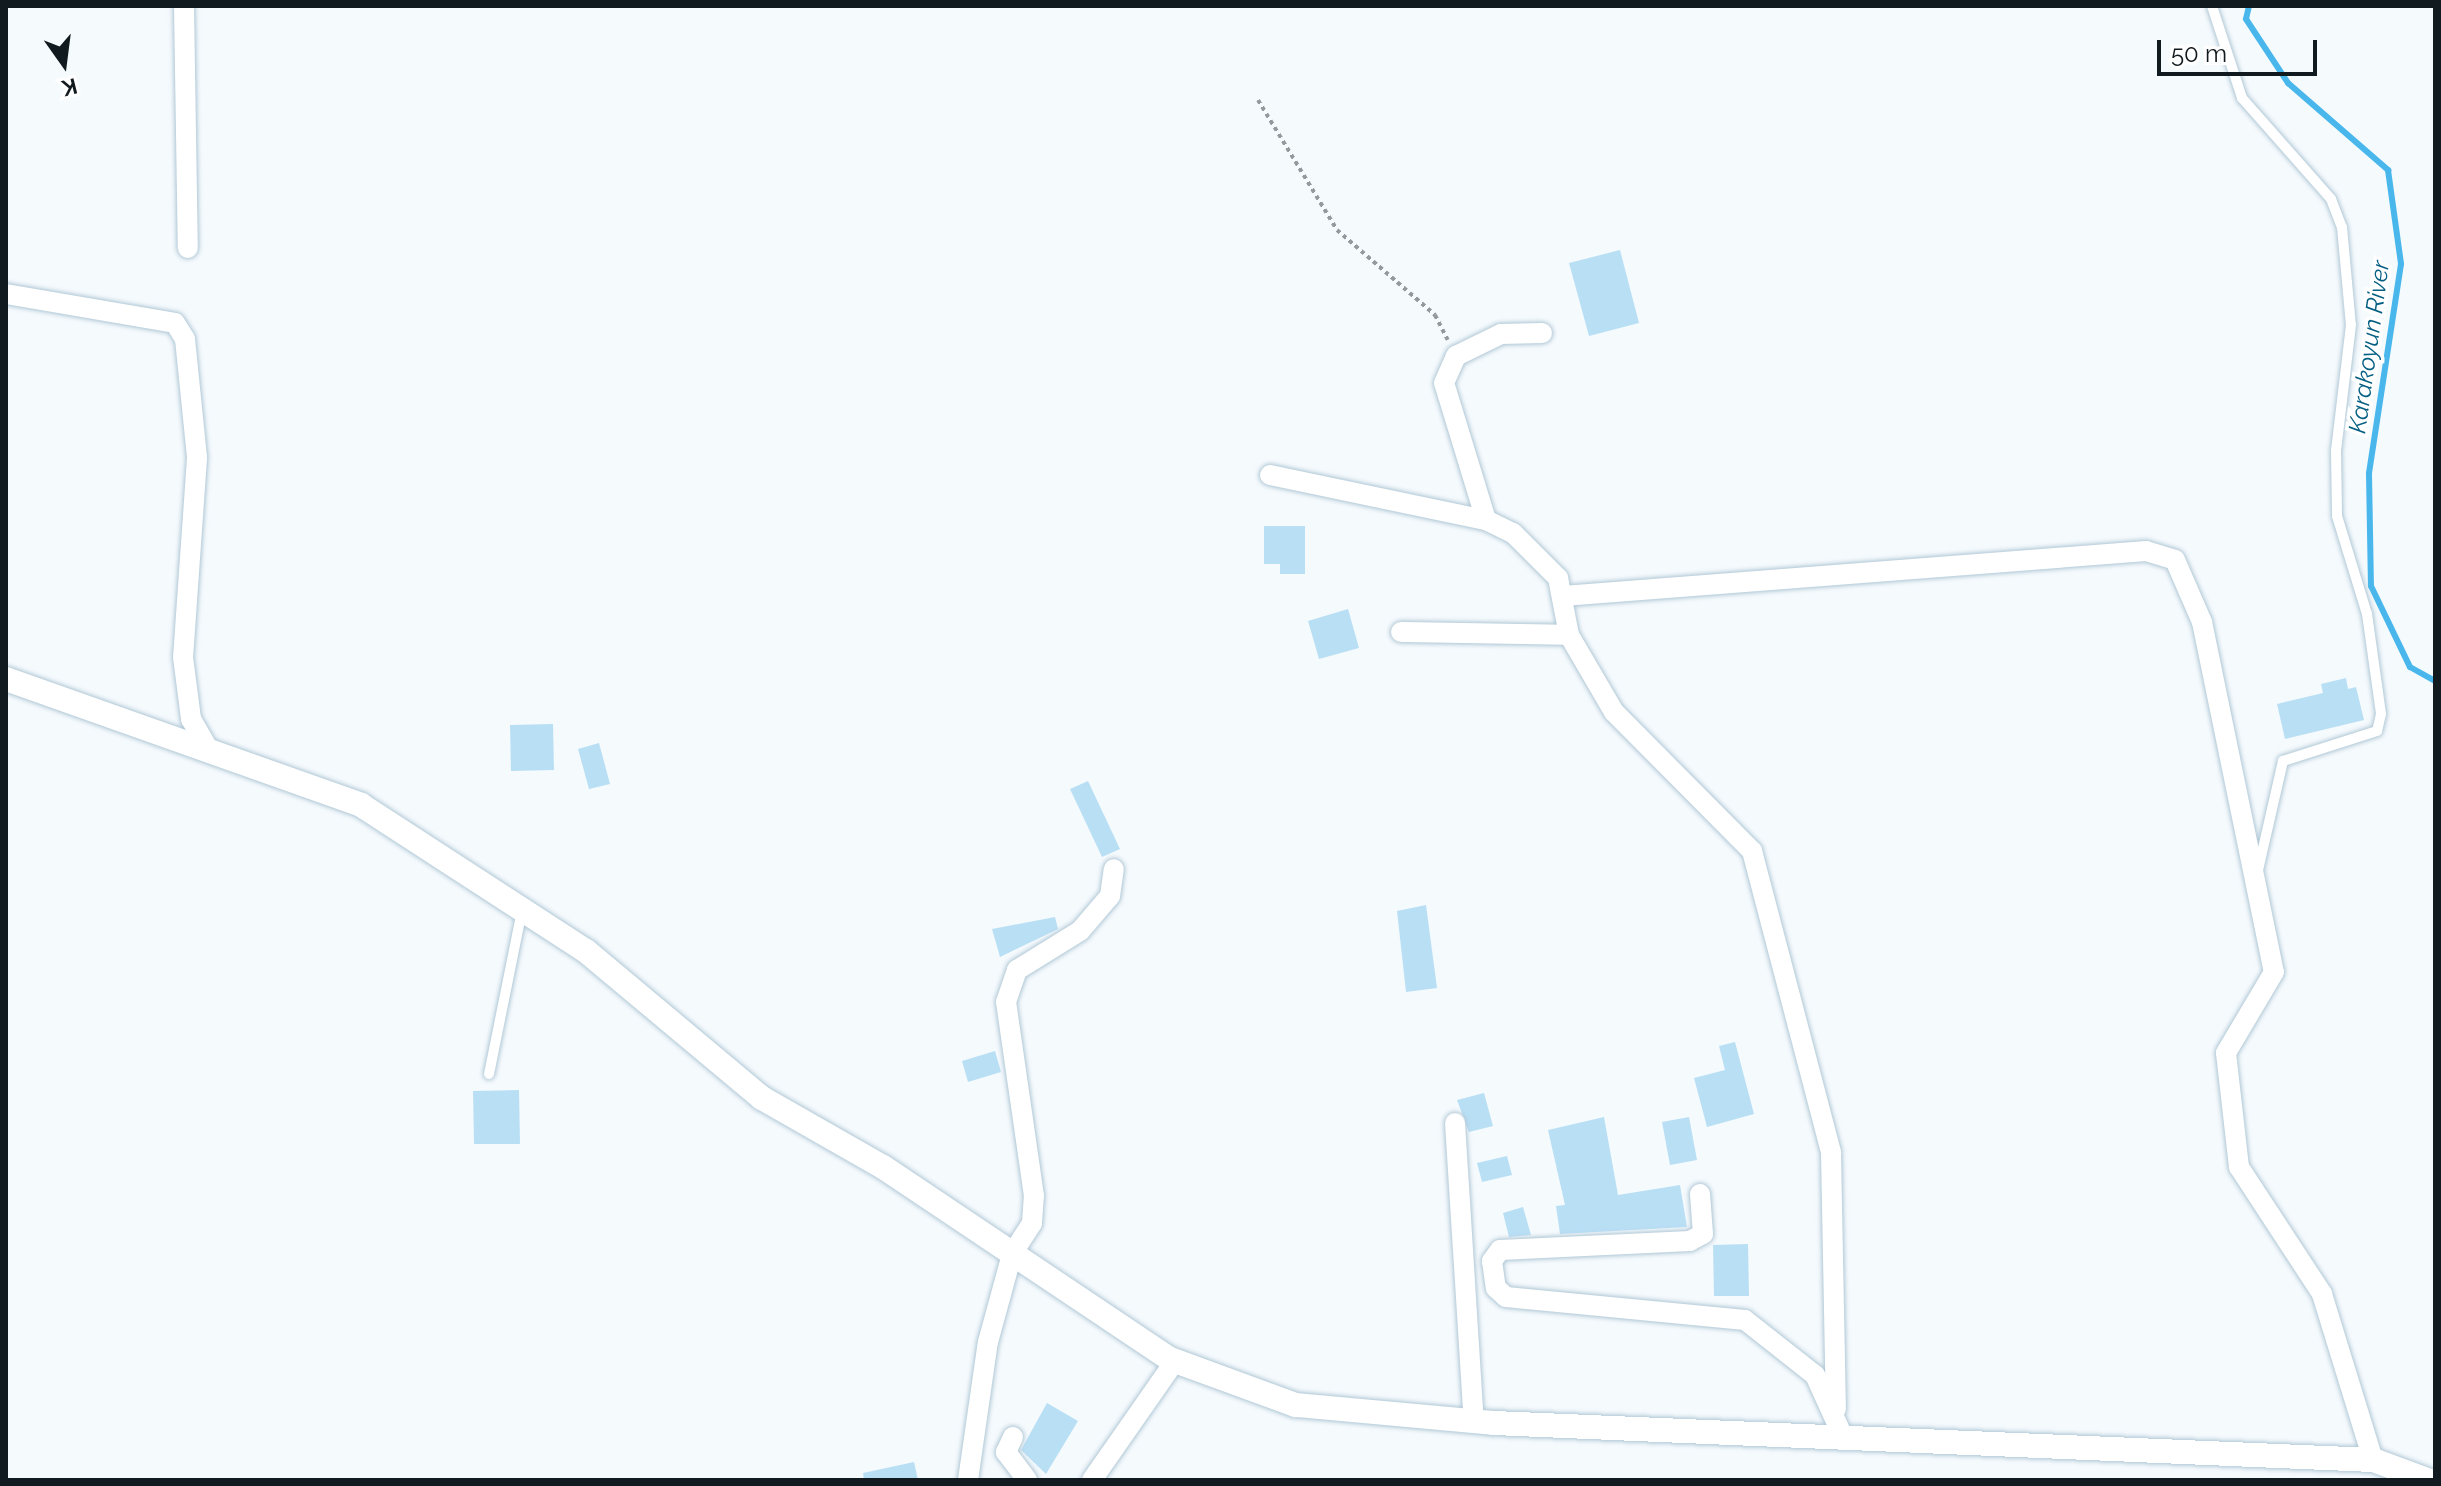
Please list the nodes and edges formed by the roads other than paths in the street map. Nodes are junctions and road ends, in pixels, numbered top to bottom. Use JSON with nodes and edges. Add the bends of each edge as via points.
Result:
{"nodes":[{"id":1,"x":184,"y":6,"type":"edge"},
{"id":2,"x":2212,"y":6,"type":"edge"},
{"id":3,"x":188,"y":248,"type":"dead end"},
{"id":4,"x":6,"y":294,"type":"edge"},
{"id":5,"x":1542,"y":333,"type":"dead end"},
{"id":6,"x":1270,"y":475,"type":"dead end"},
{"id":7,"x":1486,"y":520,"type":"junction"},
{"id":8,"x":1563,"y":596,"type":"junction"},
{"id":9,"x":1401,"y":632,"type":"dead end"},
{"id":10,"x":1569,"y":635,"type":"junction"},
{"id":11,"x":7,"y":684,"type":"edge"},
{"id":12,"x":207,"y":747,"type":"junction"},
{"id":13,"x":1114,"y":869,"type":"dead end"},
{"id":14,"x":2257,"y":872,"type":"junction"},
{"id":15,"x":523,"y":910,"type":"junction"},
{"id":16,"x":489,"y":1074,"type":"dead end"},
{"id":17,"x":1455,"y":1123,"type":"dead end"},
{"id":18,"x":1700,"y":1194,"type":"dead end"},
{"id":19,"x":1012,"y":1254,"type":"junction"},
{"id":20,"x":1175,"y":1361,"type":"junction"},
{"id":21,"x":1836,"y":1409,"type":"junction"},
{"id":22,"x":1474,"y":1421,"type":"junction"},
{"id":23,"x":1013,"y":1437,"type":"dead end"},
{"id":24,"x":1844,"y":1439,"type":"junction"},
{"id":25,"x":2373,"y":1460,"type":"junction"},
{"id":26,"x":968,"y":1480,"type":"edge"},
{"id":27,"x":1027,"y":1480,"type":"edge"},
{"id":28,"x":1092,"y":1480,"type":"edge"},
{"id":29,"x":2427,"y":1480,"type":"edge"}],
"edges":[{"from":1,"to":3,"type":"street"},
{"from":2,"to":14,"type":"lane","via":[[2242,98],[2331,199],[2342,227],[2351,325],[2336,450],[2337,516],[2367,614],[2381,714],[2377,731],[2283,761]]},
{"from":4,"to":12,"type":"street","via":[[175,323],[185,339],[197,458],[183,657],[191,719]]},
{"from":5,"to":7,"type":"street","via":[[1501,334],[1456,356],[1444,383]]},
{"from":6,"to":7,"type":"street"},
{"from":7,"to":8,"type":"street","via":[[1513,533],[1558,578]]},
{"from":8,"to":10,"type":"street"},
{"from":8,"to":14,"type":"street","via":[[2146,551],[2175,560],[2202,622]]},
{"from":9,"to":10,"type":"street"},
{"from":10,"to":21,"type":"street","via":[[1614,712],[1752,851],[1765,878],[1831,1153]]},
{"from":11,"to":12,"type":"street"},
{"from":12,"to":15,"type":"street","via":[[361,805]]},
{"from":13,"to":19,"type":"street","via":[[1110,896],[1080,931],[1017,970],[1006,1002],[1034,1196],[1032,1223]]},
{"from":14,"to":25,"type":"street","via":[[2274,972],[2226,1053],[2239,1167],[2322,1294]]},
{"from":15,"to":16,"type":"lane"},
{"from":15,"to":19,"type":"street","via":[[586,951],[762,1098]]},
{"from":17,"to":22,"type":"street"},
{"from":18,"to":21,"type":"street","via":[[1703,1234],[1690,1241],[1500,1250],[1492,1261],[1496,1288],[1506,1297],[1745,1320],[1815,1375]]},
{"from":19,"to":20,"type":"street"},
{"from":19,"to":26,"type":"street","via":[[988,1342]]},
{"from":20,"to":22,"type":"street","via":[[1296,1405]]},
{"from":20,"to":28,"type":"street"},
{"from":21,"to":24,"type":"street"},
{"from":22,"to":24,"type":"street"},
{"from":23,"to":27,"type":"street","via":[[1006,1452]]},
{"from":24,"to":25,"type":"street"},
{"from":25,"to":29,"type":"street"}]}
